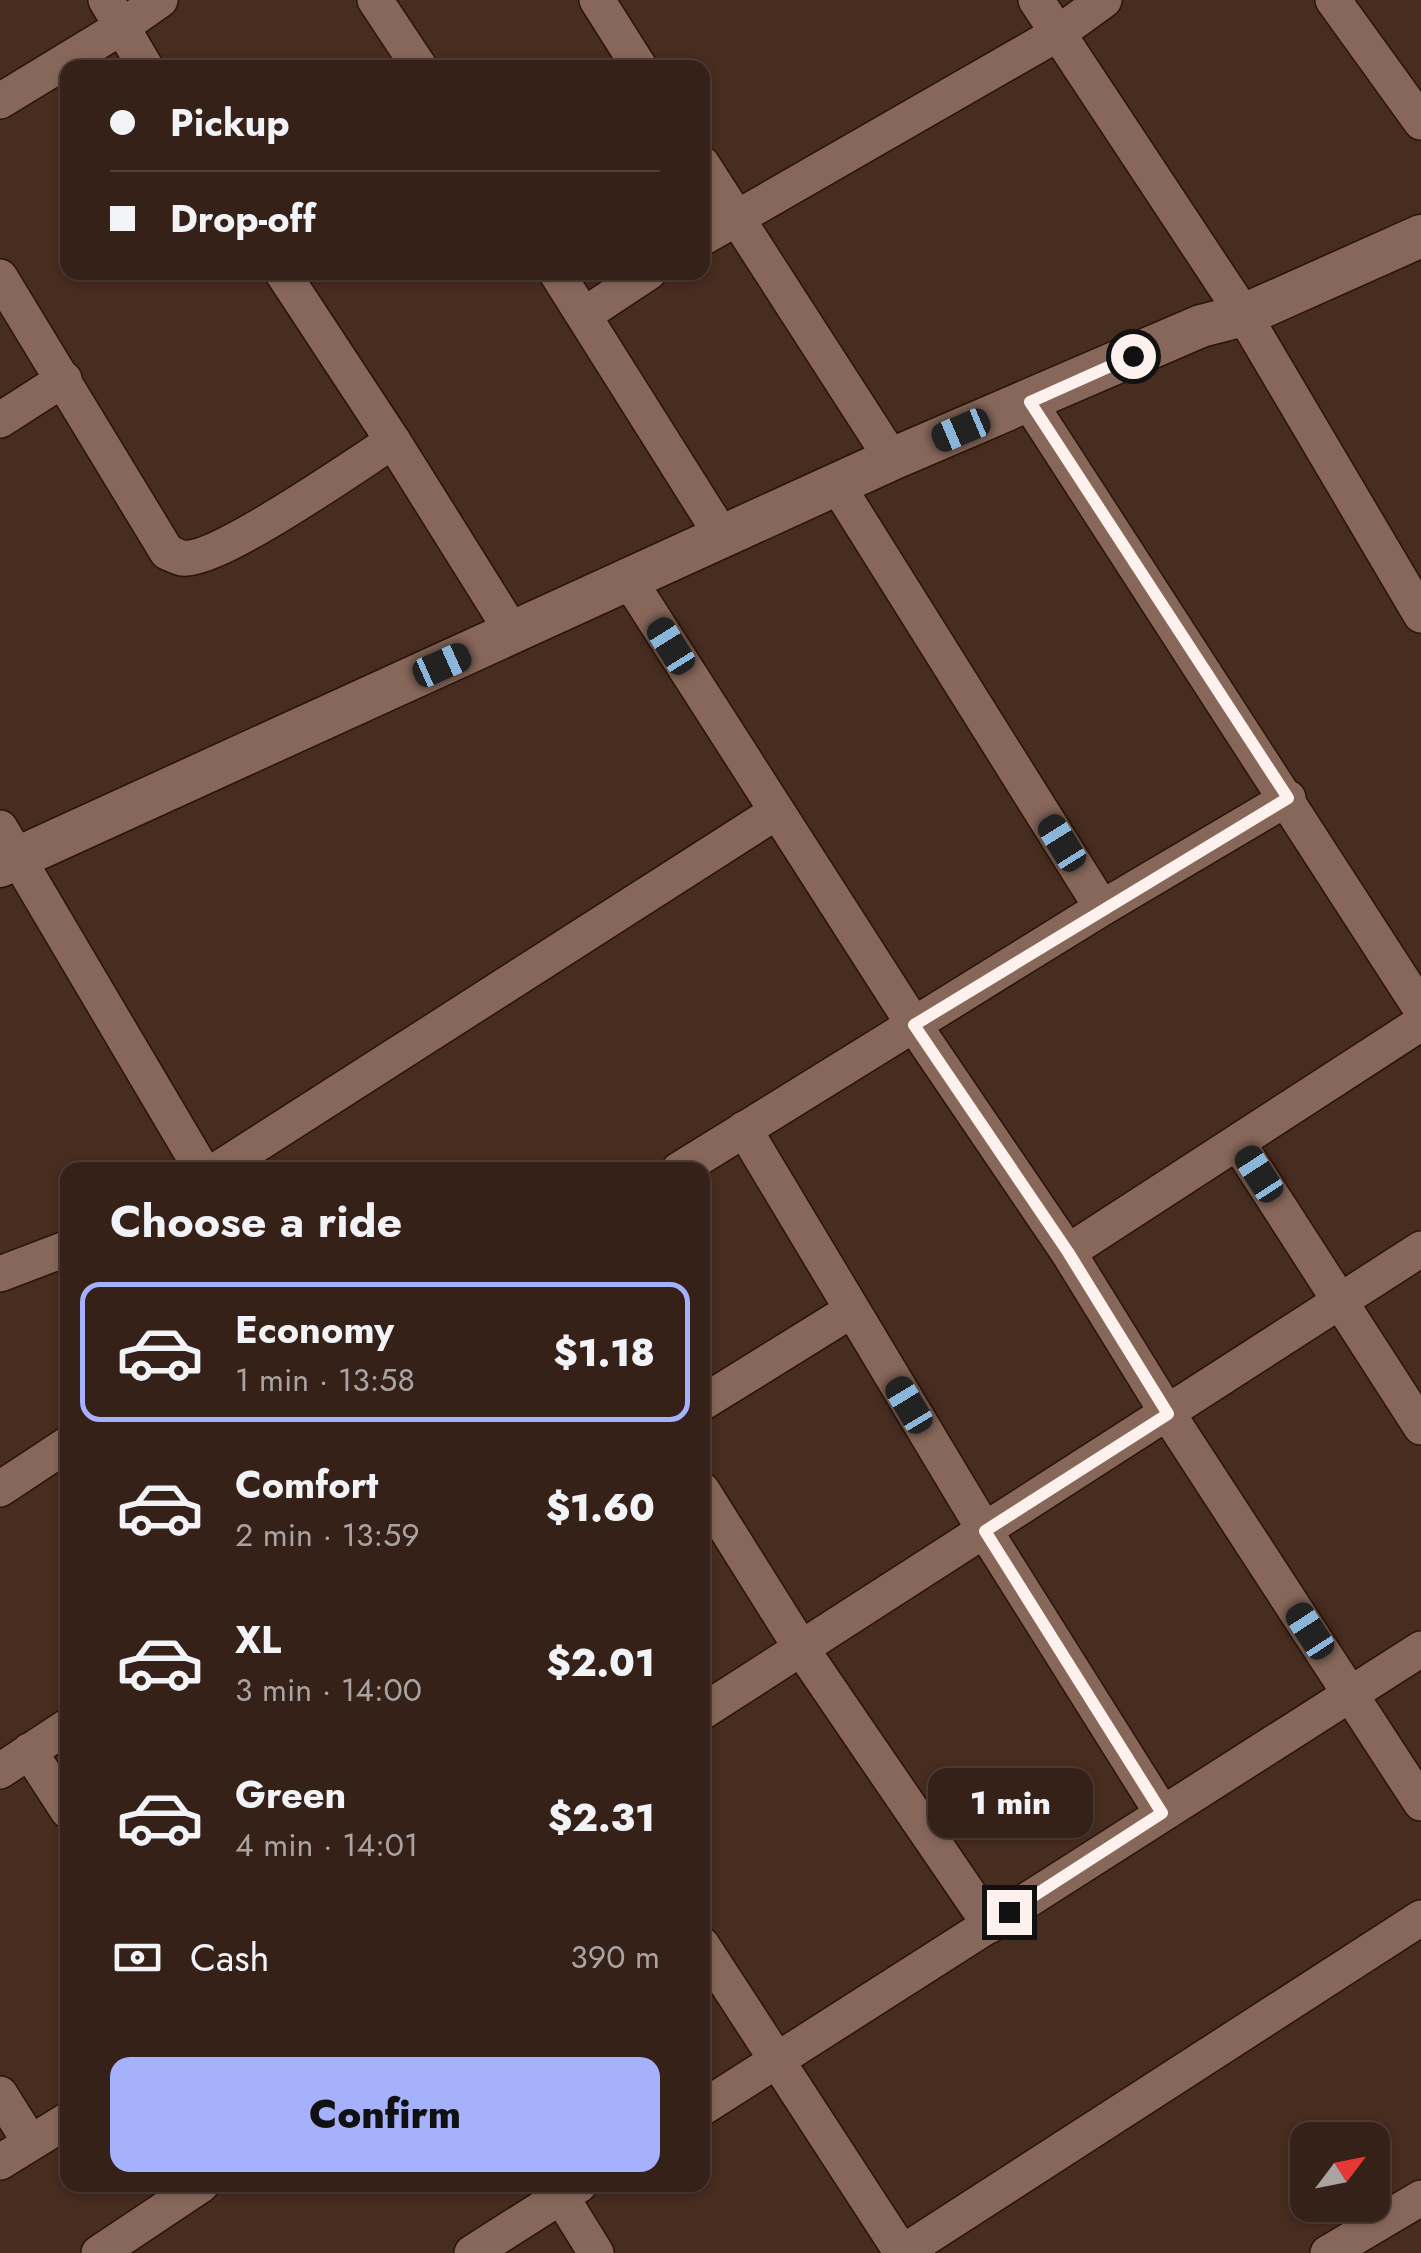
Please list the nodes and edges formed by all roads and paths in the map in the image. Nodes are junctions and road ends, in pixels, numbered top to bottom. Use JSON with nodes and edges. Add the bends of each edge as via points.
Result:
{"nodes":[{"id":1,"x":160,"y":0,"type":"edge"},
{"id":2,"x":375,"y":0,"type":"edge"},
{"id":3,"x":597,"y":0,"type":"edge"},
{"id":4,"x":1036,"y":0,"type":"edge"},
{"id":5,"x":1104,"y":0,"type":"edge"},
{"id":6,"x":1333,"y":0,"type":"edge"},
{"id":7,"x":113,"y":14,"type":"edge"},
{"id":8,"x":1057,"y":34,"type":"junction"},
{"id":9,"x":141,"y":60,"type":"edge"},
{"id":10,"x":415,"y":60,"type":"edge"},
{"id":11,"x":635,"y":60,"type":"edge"},
{"id":12,"x":0,"y":101,"type":"edge"},
{"id":13,"x":1421,"y":122,"type":"edge"},
{"id":14,"x":710,"y":176,"type":"edge"},
{"id":15,"x":736,"y":216,"type":"junction"},
{"id":16,"x":710,"y":233,"type":"edge"},
{"id":17,"x":1421,"y":236,"type":"edge"},
{"id":18,"x":0,"y":277,"type":"edge"},
{"id":19,"x":287,"y":280,"type":"edge"},
{"id":20,"x":561,"y":280,"type":"edge"},
{"id":21,"x":637,"y":280,"type":"edge"},
{"id":22,"x":584,"y":314,"type":"junction"},
{"id":23,"x":1244,"y":315,"type":"junction"},
{"id":24,"x":64,"y":379,"type":"junction"},
{"id":25,"x":1030,"y":402,"type":"junction"},
{"id":26,"x":0,"y":420,"type":"edge"},
{"id":27,"x":393,"y":441,"type":"junction"},
{"id":28,"x":892,"y":459,"type":"junction"},
{"id":29,"x":837,"y":485,"type":"junction"},
{"id":30,"x":724,"y":539,"type":"junction"},
{"id":31,"x":629,"y":580,"type":"junction"},
{"id":32,"x":1421,"y":615,"type":"edge"},
{"id":33,"x":512,"y":633,"type":"junction"},
{"id":34,"x":1288,"y":798,"type":"junction"},
{"id":35,"x":776,"y":812,"type":"junction"},
{"id":36,"x":6,"y":851,"type":"edge"},
{"id":37,"x":1102,"y":908,"type":"junction"},
{"id":38,"x":1421,"y":1008,"type":"edge"},
{"id":39,"x":1421,"y":1023,"type":"edge"},
{"id":40,"x":914,"y":1025,"type":"junction"},
{"id":41,"x":744,"y":1129,"type":"junction"},
{"id":42,"x":1238,"y":1142,"type":"junction"},
{"id":43,"x":197,"y":1162,"type":"edge"},
{"id":44,"x":229,"y":1162,"type":"edge"},
{"id":45,"x":692,"y":1162,"type":"edge"},
{"id":46,"x":1421,"y":1249,"type":"edge"},
{"id":47,"x":60,"y":1251,"type":"edge"},
{"id":48,"x":1068,"y":1252,"type":"junction"},
{"id":49,"x":0,"y":1274,"type":"edge"},
{"id":50,"x":1340,"y":1301,"type":"junction"},
{"id":51,"x":852,"y":1310,"type":"junction"},
{"id":52,"x":710,"y":1398,"type":"edge"},
{"id":53,"x":1168,"y":1414,"type":"junction"},
{"id":54,"x":1421,"y":1427,"type":"edge"},
{"id":55,"x":60,"y":1449,"type":"edge"},
{"id":56,"x":0,"y":1489,"type":"edge"},
{"id":57,"x":710,"y":1503,"type":"edge"},
{"id":58,"x":985,"y":1531,"type":"junction"},
{"id":59,"x":802,"y":1648,"type":"junction"},
{"id":60,"x":1421,"y":1649,"type":"edge"},
{"id":61,"x":1350,"y":1693,"type":"junction"},
{"id":62,"x":710,"y":1707,"type":"edge"},
{"id":63,"x":60,"y":1731,"type":"edge"},
{"id":64,"x":14,"y":1761,"type":"edge"},
{"id":65,"x":1421,"y":1803,"type":"edge"},
{"id":66,"x":60,"y":1804,"type":"edge"},
{"id":67,"x":1162,"y":1813,"type":"junction"},
{"id":68,"x":1421,"y":1918,"type":"edge"},
{"id":69,"x":990,"y":1925,"type":"junction"},
{"id":70,"x":710,"y":1957,"type":"edge"},
{"id":71,"x":778,"y":2061,"type":"junction"},
{"id":72,"x":0,"y":2094,"type":"edge"},
{"id":73,"x":710,"y":2103,"type":"edge"},
{"id":74,"x":60,"y":2125,"type":"edge"},
{"id":75,"x":30,"y":2142,"type":"junction"},
{"id":76,"x":0,"y":2162,"type":"edge"},
{"id":77,"x":191,"y":2192,"type":"edge"},
{"id":78,"x":561,"y":2192,"type":"edge"},
{"id":79,"x":566,"y":2192,"type":"edge"},
{"id":80,"x":1421,"y":2198,"type":"edge"},
{"id":81,"x":99,"y":2253,"type":"edge"},
{"id":82,"x":472,"y":2253,"type":"edge"},
{"id":83,"x":596,"y":2253,"type":"edge"},
{"id":84,"x":902,"y":2253,"type":"edge"},
{"id":85,"x":1328,"y":2253,"type":"edge"}],
"edges":[{"from":1,"to":7,"type":"street"},
{"from":2,"to":10,"type":"street"},
{"from":3,"to":11,"type":"street"},
{"from":4,"to":8,"type":"street"},
{"from":5,"to":8,"type":"street"},
{"from":6,"to":13,"type":"street"},
{"from":7,"to":9,"type":"street"},
{"from":7,"to":12,"type":"street"},
{"from":8,"to":15,"type":"street"},
{"from":8,"to":23,"type":"street"},
{"from":14,"to":15,"type":"street"},
{"from":15,"to":16,"type":"street"},
{"from":15,"to":28,"type":"street"},
{"from":17,"to":23,"type":"street"},
{"from":18,"to":24,"type":"street"},
{"from":19,"to":27,"type":"street"},
{"from":20,"to":22,"type":"street"},
{"from":21,"to":22,"type":"street"},
{"from":22,"to":30,"type":"street"},
{"from":23,"to":25,"type":"street","via":[[1202,326]]},
{"from":23,"to":32,"type":"street"},
{"from":24,"to":26,"type":"street"},
{"from":24,"to":27,"type":"street","via":[[167,552],[183,559],[260,525]]},
{"from":25,"to":28,"type":"street"},
{"from":25,"to":34,"type":"street"},
{"from":27,"to":33,"type":"street"},
{"from":28,"to":29,"type":"street"},
{"from":29,"to":30,"type":"street"},
{"from":29,"to":37,"type":"street"},
{"from":30,"to":31,"type":"street"},
{"from":31,"to":33,"type":"street"},
{"from":31,"to":35,"type":"street"},
{"from":33,"to":36,"type":"street"},
{"from":34,"to":37,"type":"street"},
{"from":34,"to":38,"type":"street"},
{"from":35,"to":40,"type":"street"},
{"from":35,"to":44,"type":"street"},
{"from":36,"to":43,"type":"street"},
{"from":37,"to":40,"type":"street"},
{"from":39,"to":42,"type":"street"},
{"from":40,"to":41,"type":"street"},
{"from":40,"to":48,"type":"street"},
{"from":41,"to":45,"type":"street"},
{"from":41,"to":51,"type":"street"},
{"from":42,"to":48,"type":"street"},
{"from":42,"to":50,"type":"street"},
{"from":46,"to":50,"type":"street"},
{"from":47,"to":49,"type":"street"},
{"from":48,"to":53,"type":"street"},
{"from":50,"to":53,"type":"street"},
{"from":50,"to":54,"type":"street"},
{"from":51,"to":52,"type":"street"},
{"from":51,"to":58,"type":"street"},
{"from":53,"to":58,"type":"street"},
{"from":53,"to":61,"type":"street"},
{"from":55,"to":56,"type":"street"},
{"from":57,"to":59,"type":"street"},
{"from":58,"to":59,"type":"street"},
{"from":58,"to":67,"type":"street"},
{"from":59,"to":62,"type":"street"},
{"from":59,"to":69,"type":"street"},
{"from":60,"to":61,"type":"street"},
{"from":61,"to":65,"type":"street"},
{"from":61,"to":67,"type":"street"},
{"from":63,"to":64,"type":"street"},
{"from":64,"to":66,"type":"street"},
{"from":67,"to":69,"type":"street"},
{"from":68,"to":84,"type":"street"},
{"from":69,"to":71,"type":"street"},
{"from":70,"to":71,"type":"street"},
{"from":71,"to":73,"type":"street"},
{"from":71,"to":84,"type":"street"},
{"from":72,"to":75,"type":"street"},
{"from":74,"to":75,"type":"street"},
{"from":75,"to":76,"type":"street"},
{"from":77,"to":81,"type":"street"},
{"from":78,"to":82,"type":"street"},
{"from":79,"to":83,"type":"street"},
{"from":80,"to":85,"type":"street"}]}
